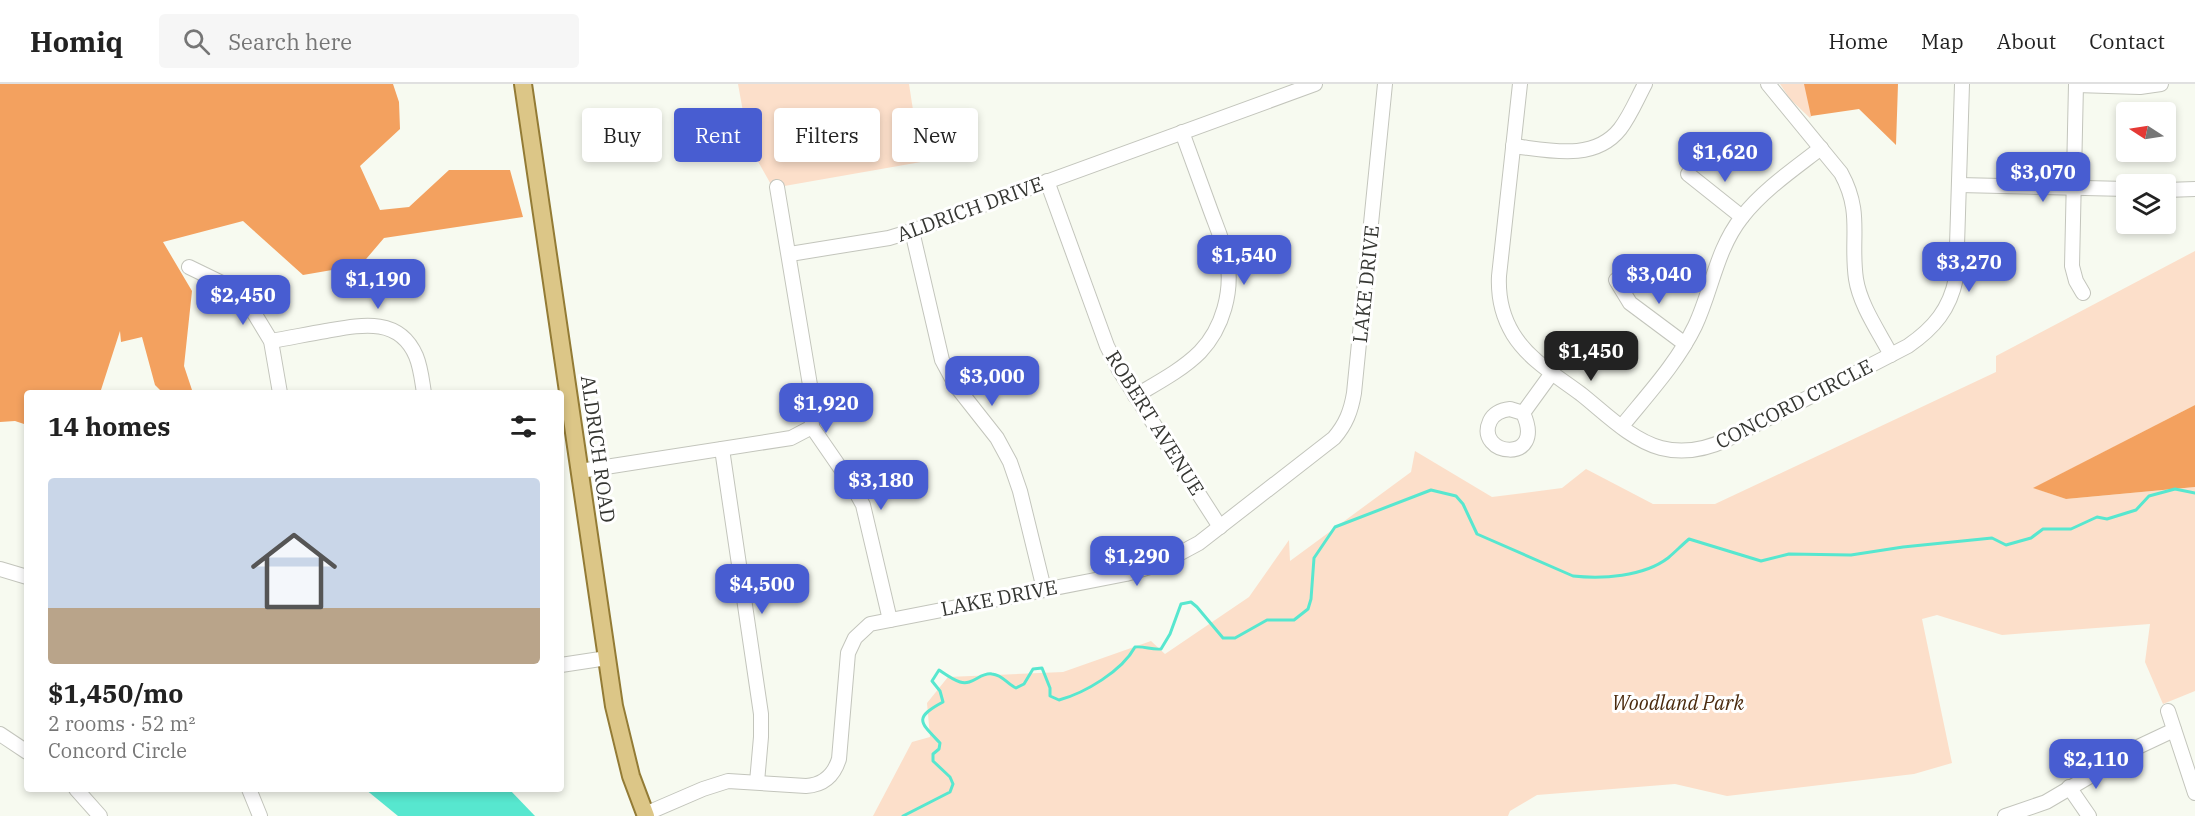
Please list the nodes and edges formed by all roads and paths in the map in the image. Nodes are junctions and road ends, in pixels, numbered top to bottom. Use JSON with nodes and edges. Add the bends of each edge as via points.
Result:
{"nodes":[{"id":1,"x":523,"y":84,"type":"edge"},
{"id":2,"x":1315,"y":84,"type":"edge"},
{"id":3,"x":1385,"y":84,"type":"edge"},
{"id":4,"x":1520,"y":84,"type":"edge"},
{"id":5,"x":1646,"y":84,"type":"edge"},
{"id":6,"x":1768,"y":84,"type":"edge"},
{"id":7,"x":1962,"y":84,"type":"edge"},
{"id":8,"x":2161,"y":84,"type":"edge"},
{"id":9,"x":2076,"y":85,"type":"edge"},
{"id":10,"x":1182,"y":132,"type":"junction"},
{"id":11,"x":1513,"y":146,"type":"junction"},
{"id":12,"x":1821,"y":148,"type":"junction"},
{"id":13,"x":1688,"y":174,"type":"dead end"},
{"id":14,"x":1047,"y":181,"type":"junction"},
{"id":15,"x":1959,"y":185,"type":"junction"},
{"id":16,"x":777,"y":187,"type":"dead end"},
{"id":17,"x":2074,"y":188,"type":"junction"},
{"id":18,"x":2116,"y":189,"type":"edge"},
{"id":19,"x":2195,"y":189,"type":"edge"},
{"id":20,"x":2176,"y":190,"type":"edge"},
{"id":21,"x":1742,"y":217,"type":"junction"},
{"id":22,"x":912,"y":231,"type":"junction"},
{"id":23,"x":790,"y":254,"type":"junction"},
{"id":24,"x":189,"y":267,"type":"dead end"},
{"id":25,"x":1616,"y":280,"type":"dead end"},
{"id":26,"x":2083,"y":293,"type":"dead end"},
{"id":27,"x":271,"y":341,"type":"junction"},
{"id":28,"x":1685,"y":344,"type":"junction"},
{"id":29,"x":1891,"y":355,"type":"junction"},
{"id":30,"x":1552,"y":373,"type":"junction"},
{"id":31,"x":279,"y":390,"type":"edge"},
{"id":32,"x":424,"y":390,"type":"edge"},
{"id":33,"x":1135,"y":396,"type":"junction"},
{"id":34,"x":1523,"y":413,"type":"dead end"},
{"id":35,"x":1622,"y":426,"type":"junction"},
{"id":36,"x":812,"y":427,"type":"junction"},
{"id":37,"x":722,"y":449,"type":"junction"},
{"id":38,"x":580,"y":471,"type":"junction"},
{"id":39,"x":1220,"y":527,"type":"junction"},
{"id":40,"x":0,"y":569,"type":"edge"},
{"id":41,"x":24,"y":576,"type":"edge"},
{"id":42,"x":1044,"y":589,"type":"junction"},
{"id":43,"x":890,"y":620,"type":"junction"},
{"id":44,"x":607,"y":658,"type":"junction"},
{"id":45,"x":564,"y":665,"type":"edge"},
{"id":46,"x":2168,"y":711,"type":"dead end"},
{"id":47,"x":2174,"y":730,"type":"junction"},
{"id":48,"x":0,"y":734,"type":"edge"},
{"id":49,"x":24,"y":750,"type":"edge"},
{"id":50,"x":757,"y":782,"type":"junction"},
{"id":51,"x":2069,"y":787,"type":"junction"},
{"id":52,"x":79,"y":792,"type":"edge"},
{"id":53,"x":250,"y":792,"type":"edge"},
{"id":54,"x":2195,"y":793,"type":"edge"},
{"id":55,"x":645,"y":815,"type":"edge"},
{"id":56,"x":100,"y":816,"type":"edge"},
{"id":57,"x":260,"y":816,"type":"edge"},
{"id":58,"x":2005,"y":816,"type":"edge"},
{"id":59,"x":2089,"y":816,"type":"edge"}],
"edges":[{"from":1,"to":38,"type":"main road","name":"ALDRICH ROAD"},
{"from":2,"to":10,"type":"street","name":"ALDRICH DRIVE"},
{"from":3,"to":39,"type":"street","name":"LAKE DRIVE","via":[[1349,416],[1327,444]]},
{"from":4,"to":11,"type":"street","name":"CONCORD CIRCLE"},
{"from":5,"to":11,"type":"street","via":[[1620,129],[1603,144],[1574,152]]},
{"from":6,"to":12,"type":"street","name":"CONCORD CIRCLE"},
{"from":7,"to":15,"type":"street"},
{"from":8,"to":9,"type":"street"},
{"from":9,"to":17,"type":"street"},
{"from":10,"to":14,"type":"street","name":"ALDRICH DRIVE"},
{"from":10,"to":33,"type":"street","via":[[1224,250],[1227,296],[1221,320],[1199,353]]},
{"from":11,"to":30,"type":"street","name":"CONCORD CIRCLE","via":[[1499,296],[1505,320],[1514,335]]},
{"from":12,"to":21,"type":"street"},
{"from":12,"to":29,"type":"street","name":"CONCORD CIRCLE","via":[[1841,173],[1852,198],[1859,289]]},
{"from":13,"to":21,"type":"street"},
{"from":14,"to":22,"type":"street","name":"ALDRICH DRIVE"},
{"from":14,"to":33,"type":"street","name":"ROBERT AVENUE","via":[[1107,346]]},
{"from":15,"to":17,"type":"street"},
{"from":15,"to":29,"type":"street","via":[[1957,267],[1950,302],[1927,332]]},
{"from":16,"to":23,"type":"street"},
{"from":17,"to":18,"type":"street"},
{"from":17,"to":26,"type":"street","via":[[2072,266]]},
{"from":19,"to":20,"type":"street"},
{"from":21,"to":28,"type":"street","via":[[1724,245]]},
{"from":22,"to":23,"type":"street","name":"ALDRICH DRIVE"},
{"from":22,"to":42,"type":"street","via":[[942,360],[1010,462]]},
{"from":23,"to":36,"type":"street","via":[[810,385]]},
{"from":24,"to":27,"type":"street","via":[[239,295]]},
{"from":25,"to":28,"type":"street","via":[[1630,303]]},
{"from":27,"to":31,"type":"street"},
{"from":27,"to":32,"type":"street","via":[[366,325],[389,328],[411,347]]},
{"from":28,"to":35,"type":"street"},
{"from":29,"to":35,"type":"street","name":"CONCORD CIRCLE","via":[[1708,447],[1661,448]]},
{"from":30,"to":34,"type":"street"},
{"from":30,"to":35,"type":"street","name":"CONCORD CIRCLE"},
{"from":33,"to":39,"type":"street","name":"ROBERT AVENUE"},
{"from":36,"to":37,"type":"street","via":[[791,438]]},
{"from":36,"to":43,"type":"street","via":[[862,506]]},
{"from":37,"to":38,"type":"street"},
{"from":37,"to":50,"type":"street","via":[[761,714]]},
{"from":38,"to":44,"type":"main road","name":"ALDRICH ROAD"},
{"from":39,"to":42,"type":"street","name":"LAKE DRIVE","via":[[1160,564]]},
{"from":40,"to":41,"type":"street"},
{"from":42,"to":43,"type":"street","name":"LAKE DRIVE"},
{"from":43,"to":50,"type":"street","name":"LAKE DRIVE","via":[[870,624],[851,643],[839,759],[833,773],[812,786]]},
{"from":44,"to":45,"type":"street"},
{"from":44,"to":55,"type":"main road","name":"ALDRICH ROAD","via":[[621,741]]},
{"from":46,"to":47,"type":"street"},
{"from":47,"to":51,"type":"street","via":[[2123,754]]},
{"from":47,"to":54,"type":"street"},
{"from":48,"to":49,"type":"street"},
{"from":50,"to":55,"type":"street","name":"LAKE DRIVE","via":[[736,780],[717,784]]},
{"from":51,"to":58,"type":"street","via":[[2046,802]]},
{"from":51,"to":59,"type":"street"},
{"from":52,"to":56,"type":"street"},
{"from":53,"to":57,"type":"street"}]}
